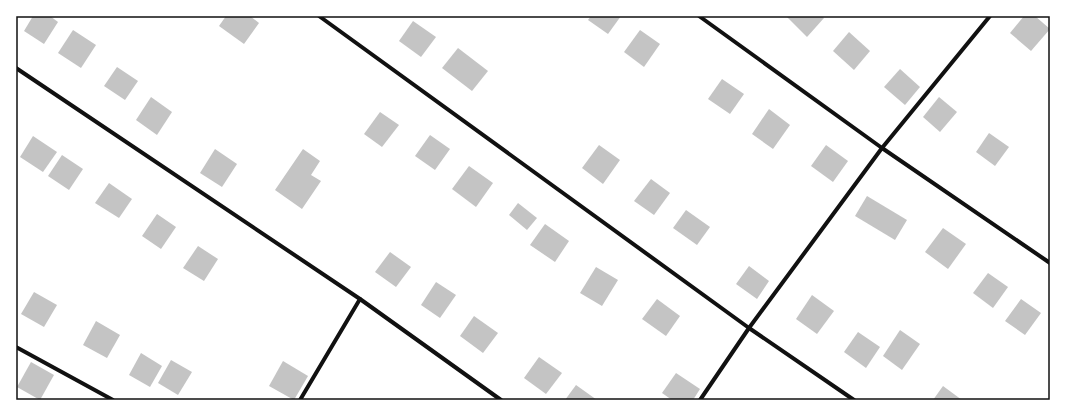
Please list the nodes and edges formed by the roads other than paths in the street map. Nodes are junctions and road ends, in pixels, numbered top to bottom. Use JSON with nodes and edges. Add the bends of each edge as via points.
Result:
{"nodes":[{"id":1,"x":319,"y":16,"type":"edge"},
{"id":2,"x":699,"y":16,"type":"edge"},
{"id":3,"x":990,"y":16,"type":"edge"},
{"id":4,"x":16,"y":68,"type":"edge"},
{"id":5,"x":882,"y":148,"type":"junction"},
{"id":6,"x":1050,"y":263,"type":"edge"},
{"id":7,"x":360,"y":298,"type":"junction"},
{"id":8,"x":750,"y":328,"type":"junction"},
{"id":9,"x":16,"y":347,"type":"edge"},
{"id":10,"x":113,"y":400,"type":"edge"},
{"id":11,"x":300,"y":400,"type":"edge"},
{"id":12,"x":502,"y":400,"type":"edge"},
{"id":13,"x":700,"y":400,"type":"edge"},
{"id":14,"x":854,"y":400,"type":"edge"}],
"edges":[{"from":1,"to":8,"type":"street"},
{"from":2,"to":5,"type":"street"},
{"from":3,"to":5,"type":"street"},
{"from":4,"to":7,"type":"street"},
{"from":5,"to":6,"type":"street"},
{"from":5,"to":8,"type":"street"},
{"from":7,"to":11,"type":"street"},
{"from":7,"to":12,"type":"street"},
{"from":8,"to":13,"type":"street"},
{"from":8,"to":14,"type":"street"},
{"from":9,"to":10,"type":"street"}]}
